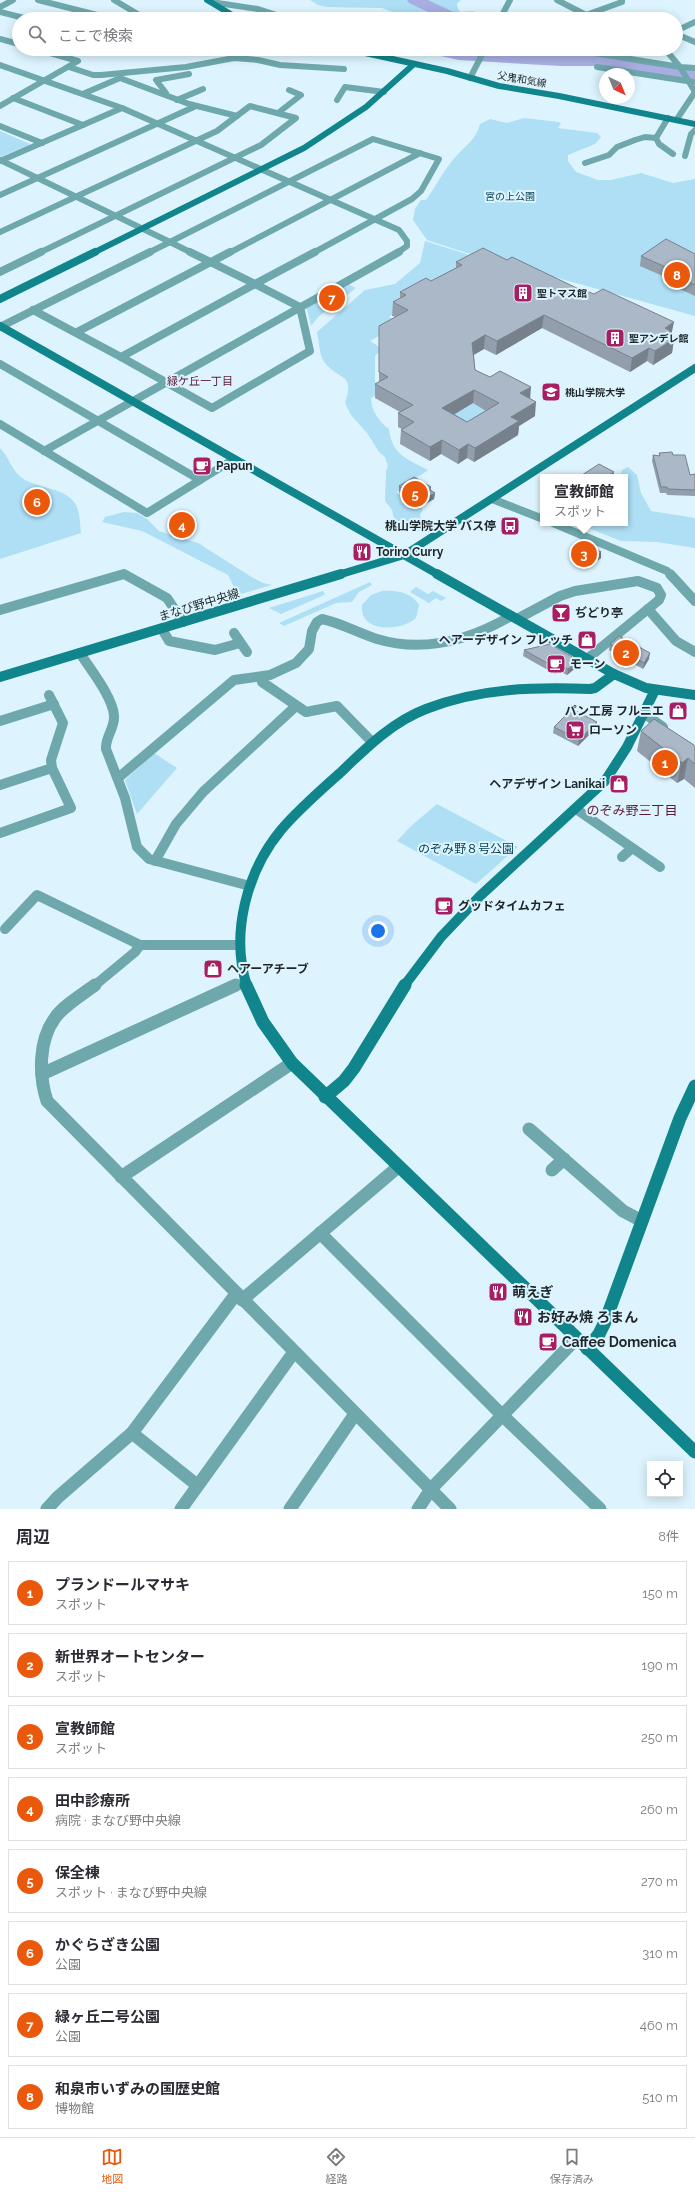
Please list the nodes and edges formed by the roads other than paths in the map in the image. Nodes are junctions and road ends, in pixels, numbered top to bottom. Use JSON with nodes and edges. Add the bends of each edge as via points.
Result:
{"nodes":[{"id":1,"x":12,"y":0,"type":"edge"},
{"id":2,"x":38,"y":0,"type":"edge"},
{"id":3,"x":114,"y":0,"type":"edge"},
{"id":4,"x":510,"y":0,"type":"edge"},
{"id":5,"x":557,"y":0,"type":"edge"},
{"id":6,"x":622,"y":0,"type":"edge"},
{"id":7,"x":209,"y":1,"type":"edge"},
{"id":8,"x":0,"y":6,"type":"edge"},
{"id":9,"x":0,"y":12,"type":"edge"},
{"id":10,"x":85,"y":12,"type":"edge"},
{"id":11,"x":134,"y":12,"type":"edge"},
{"id":12,"x":227,"y":12,"type":"edge"},
{"id":13,"x":267,"y":12,"type":"edge"},
{"id":14,"x":504,"y":12,"type":"edge"},
{"id":15,"x":580,"y":12,"type":"edge"},
{"id":16,"x":594,"y":12,"type":"edge"},
{"id":17,"x":12,"y":15,"type":"edge"},
{"id":18,"x":695,"y":22,"type":"edge"},
{"id":19,"x":683,"y":28,"type":"edge"},
{"id":20,"x":683,"y":37,"type":"edge"},
{"id":21,"x":0,"y":38,"type":"edge"},
{"id":22,"x":12,"y":42,"type":"edge"},
{"id":23,"x":695,"y":42,"type":"edge"},
{"id":24,"x":60,"y":56,"type":"edge"},
{"id":25,"x":378,"y":56,"type":"edge"},
{"id":26,"x":482,"y":56,"type":"edge"},
{"id":27,"x":607,"y":56,"type":"edge"},
{"id":28,"x":671,"y":56,"type":"edge"},
{"id":29,"x":414,"y":64,"type":"junction"},
{"id":30,"x":2,"y":67,"type":"edge"},
{"id":31,"x":69,"y":67,"type":"junction"},
{"id":32,"x":597,"y":67,"type":"dead end"},
{"id":33,"x":680,"y":68,"type":"junction"},
{"id":34,"x":695,"y":68,"type":"edge"},
{"id":35,"x":344,"y":69,"type":"dead end"},
{"id":36,"x":189,"y":74,"type":"dead end"},
{"id":37,"x":470,"y":78,"type":"junction"},
{"id":38,"x":47,"y":80,"type":"junction"},
{"id":39,"x":691,"y":81,"type":"edge"},
{"id":40,"x":203,"y":88,"type":"dead end"},
{"id":41,"x":695,"y":89,"type":"edge"},
{"id":42,"x":289,"y":90,"type":"dead end"},
{"id":43,"x":384,"y":92,"type":"junction"},
{"id":44,"x":85,"y":94,"type":"junction"},
{"id":45,"x":163,"y":94,"type":"junction"},
{"id":46,"x":13,"y":98,"type":"junction"},
{"id":47,"x":177,"y":100,"type":"junction"},
{"id":48,"x":337,"y":100,"type":"dead end"},
{"id":49,"x":0,"y":106,"type":"edge"},
{"id":50,"x":196,"y":106,"type":"junction"},
{"id":51,"x":122,"y":108,"type":"junction"},
{"id":52,"x":278,"y":113,"type":"junction"},
{"id":53,"x":237,"y":116,"type":"junction"},
{"id":54,"x":668,"y":118,"type":"junction"},
{"id":55,"x":677,"y":119,"type":"junction"},
{"id":56,"x":159,"y":124,"type":"junction"},
{"id":57,"x":695,"y":124,"type":"edge"},
{"id":58,"x":0,"y":126,"type":"edge"},
{"id":59,"x":83,"y":126,"type":"junction"},
{"id":60,"x":695,"y":130,"type":"edge"},
{"id":61,"x":656,"y":138,"type":"junction"},
{"id":62,"x":197,"y":141,"type":"junction"},
{"id":63,"x":42,"y":143,"type":"junction"},
{"id":64,"x":420,"y":153,"type":"junction"},
{"id":65,"x":673,"y":154,"type":"dead end"},
{"id":66,"x":684,"y":156,"type":"dead end"},
{"id":67,"x":236,"y":158,"type":"junction"},
{"id":68,"x":0,"y":161,"type":"edge"},
{"id":69,"x":585,"y":163,"type":"dead end"},
{"id":70,"x":262,"y":170,"type":"junction"},
{"id":71,"x":38,"y":178,"type":"junction"},
{"id":72,"x":290,"y":181,"type":"junction"},
{"id":73,"x":0,"y":195,"type":"edge"},
{"id":74,"x":76,"y":197,"type":"junction"},
{"id":75,"x":331,"y":200,"type":"junction"},
{"id":76,"x":115,"y":216,"type":"junction"},
{"id":77,"x":376,"y":219,"type":"junction"},
{"id":78,"x":142,"y":229,"type":"junction"},
{"id":79,"x":0,"y":232,"type":"edge"},
{"id":80,"x":170,"y":242,"type":"junction"},
{"id":81,"x":211,"y":263,"type":"junction"},
{"id":82,"x":0,"y":272,"type":"edge"},
{"id":83,"x":255,"y":284,"type":"junction"},
{"id":84,"x":0,"y":299,"type":"edge"},
{"id":85,"x":300,"y":307,"type":"junction"},
{"id":86,"x":33,"y":310,"type":"junction"},
{"id":87,"x":0,"y":326,"type":"edge"},
{"id":88,"x":77,"y":332,"type":"junction"},
{"id":89,"x":121,"y":357,"type":"junction"},
{"id":90,"x":0,"y":364,"type":"edge"},
{"id":91,"x":695,"y":368,"type":"edge"},
{"id":92,"x":166,"y":382,"type":"junction"},
{"id":93,"x":132,"y":401,"type":"junction"},
{"id":94,"x":97,"y":421,"type":"junction"},
{"id":95,"x":0,"y":424,"type":"edge"},
{"id":96,"x":44,"y":451,"type":"junction"},
{"id":97,"x":234,"y":459,"type":"junction"},
{"id":98,"x":200,"y":480,"type":"junction"},
{"id":99,"x":492,"y":499,"type":"junction"},
{"id":100,"x":540,"y":518,"type":"edge"},
{"id":101,"x":560,"y":526,"type":"edge"},
{"id":102,"x":404,"y":555,"type":"junction"},
{"id":103,"x":695,"y":601,"type":"edge"},
{"id":104,"x":648,"y":609,"type":"junction"},
{"id":105,"x":0,"y":610,"type":"edge"},
{"id":106,"x":514,"y":618,"type":"junction"},
{"id":107,"x":183,"y":622,"type":"junction"},
{"id":108,"x":162,"y":629,"type":"junction"},
{"id":109,"x":234,"y":633,"type":"dead end"},
{"id":110,"x":240,"y":642,"type":"junction"},
{"id":111,"x":247,"y":652,"type":"dead end"},
{"id":112,"x":695,"y":652,"type":"edge"},
{"id":113,"x":80,"y":653,"type":"junction"},
{"id":114,"x":587,"y":659,"type":"junction"},
{"id":115,"x":614,"y":674,"type":"junction"},
{"id":116,"x":0,"y":677,"type":"edge"},
{"id":117,"x":261,"y":678,"type":"junction"},
{"id":118,"x":656,"y":690,"type":"junction"},
{"id":119,"x":49,"y":695,"type":"dead end"},
{"id":120,"x":695,"y":695,"type":"edge"},
{"id":121,"x":54,"y":704,"type":"junction"},
{"id":122,"x":296,"y":706,"type":"junction"},
{"id":123,"x":645,"y":714,"type":"junction"},
{"id":124,"x":0,"y":721,"type":"edge"},
{"id":125,"x":670,"y":732,"type":"edge"},
{"id":126,"x":372,"y":742,"type":"junction"},
{"id":127,"x":52,"y":768,"type":"junction"},
{"id":128,"x":118,"y":778,"type":"junction"},
{"id":129,"x":0,"y":785,"type":"edge"},
{"id":130,"x":576,"y":809,"type":"junction"},
{"id":131,"x":0,"y":833,"type":"edge"},
{"id":132,"x":632,"y":848,"type":"junction"},
{"id":133,"x":622,"y":857,"type":"dead end"},
{"id":134,"x":155,"y":861,"type":"junction"},
{"id":135,"x":660,"y":867,"type":"dead end"},
{"id":136,"x":250,"y":886,"type":"junction"},
{"id":137,"x":5,"y":929,"type":"dead end"},
{"id":138,"x":140,"y":945,"type":"junction"},
{"id":139,"x":240,"y":945,"type":"junction"},
{"id":140,"x":245,"y":983,"type":"junction"},
{"id":141,"x":292,"y":1063,"type":"junction"},
{"id":142,"x":42,"y":1074,"type":"junction"},
{"id":143,"x":695,"y":1086,"type":"edge"},
{"id":144,"x":325,"y":1097,"type":"junction"},
{"id":145,"x":529,"y":1129,"type":"dead end"},
{"id":146,"x":564,"y":1159,"type":"junction"},
{"id":147,"x":398,"y":1167,"type":"junction"},
{"id":148,"x":552,"y":1170,"type":"dead end"},
{"id":149,"x":121,"y":1177,"type":"junction"},
{"id":150,"x":642,"y":1221,"type":"junction"},
{"id":151,"x":320,"y":1233,"type":"junction"},
{"id":152,"x":239,"y":1297,"type":"junction"},
{"id":153,"x":576,"y":1339,"type":"junction"},
{"id":154,"x":587,"y":1349,"type":"junction"},
{"id":155,"x":294,"y":1352,"type":"junction"},
{"id":156,"x":355,"y":1414,"type":"junction"},
{"id":157,"x":501,"y":1414,"type":"junction"},
{"id":158,"x":132,"y":1433,"type":"junction"},
{"id":159,"x":695,"y":1452,"type":"edge"},
{"id":160,"x":197,"y":1485,"type":"junction"},
{"id":161,"x":431,"y":1489,"type":"junction"},
{"id":162,"x":47,"y":1509,"type":"edge"},
{"id":163,"x":181,"y":1509,"type":"edge"},
{"id":164,"x":290,"y":1509,"type":"edge"},
{"id":165,"x":418,"y":1509,"type":"edge"},
{"id":166,"x":450,"y":1509,"type":"edge"},
{"id":167,"x":600,"y":1509,"type":"edge"}],
"edges":[{"from":1,"to":8,"type":"street"},
{"from":2,"to":10,"type":"street"},
{"from":3,"to":11,"type":"street"},
{"from":4,"to":14,"type":"street"},
{"from":5,"to":15,"type":"street"},
{"from":6,"to":16,"type":"street"},
{"from":7,"to":12,"type":"street"},
{"from":7,"to":13,"type":"street"},
{"from":9,"to":17,"type":"street"},
{"from":18,"to":19,"type":"street"},
{"from":20,"to":23,"type":"street"},
{"from":21,"to":22,"type":"street"},
{"from":24,"to":31,"type":"street","via":[[78,61]]},
{"from":25,"to":29,"type":"street","name":"父鬼和気線"},
{"from":26,"to":37,"type":"street"},
{"from":27,"to":33,"type":"street"},
{"from":28,"to":33,"type":"street"},
{"from":29,"to":37,"type":"street","name":"父鬼和気線"},
{"from":29,"to":43,"type":"street"},
{"from":30,"to":38,"type":"street"},
{"from":31,"to":35,"type":"street","via":[[101,75],[186,67],[234,58],[280,65]]},
{"from":31,"to":38,"type":"street"},
{"from":32,"to":39,"type":"street"},
{"from":33,"to":34,"type":"street"},
{"from":33,"to":39,"type":"street"},
{"from":36,"to":45,"type":"street","via":[[156,80],[166,93]]},
{"from":37,"to":54,"type":"street","name":"父鬼和気線","via":[[499,86]]},
{"from":38,"to":44,"type":"street"},
{"from":38,"to":46,"type":"street"},
{"from":39,"to":41,"type":"street"},
{"from":40,"to":47,"type":"street"},
{"from":41,"to":55,"type":"street"},
{"from":42,"to":52,"type":"street","via":[[301,95]]},
{"from":43,"to":48,"type":"street","via":[[346,85]]},
{"from":43,"to":70,"type":"street","via":[[340,126]]},
{"from":44,"to":45,"type":"street","via":[[120,78]]},
{"from":44,"to":51,"type":"street"},
{"from":45,"to":47,"type":"street"},
{"from":46,"to":49,"type":"street"},
{"from":46,"to":59,"type":"street"},
{"from":47,"to":50,"type":"street"},
{"from":50,"to":53,"type":"street"},
{"from":50,"to":56,"type":"street"},
{"from":51,"to":56,"type":"street"},
{"from":51,"to":59,"type":"street"},
{"from":52,"to":53,"type":"street","via":[[250,106]]},
{"from":52,"to":67,"type":"street","via":[[296,118],[261,145]]},
{"from":53,"to":62,"type":"street","via":[[217,131]]},
{"from":54,"to":55,"type":"street","name":"父鬼和気線"},
{"from":54,"to":61,"type":"street"},
{"from":55,"to":57,"type":"street","name":"父鬼和気線"},
{"from":56,"to":62,"type":"street"},
{"from":56,"to":71,"type":"street"},
{"from":58,"to":63,"type":"street"},
{"from":59,"to":63,"type":"street"},
{"from":60,"to":66,"type":"street","via":[[691,134]]},
{"from":61,"to":65,"type":"street","via":[[659,144]]},
{"from":61,"to":69,"type":"street","via":[[645,137],[635,140],[617,147],[609,155]]},
{"from":62,"to":67,"type":"street"},
{"from":62,"to":74,"type":"street"},
{"from":63,"to":68,"type":"street"},
{"from":64,"to":72,"type":"street","via":[[373,139]]},
{"from":64,"to":75,"type":"street"},
{"from":64,"to":77,"type":"street","via":[[439,159],[421,191],[412,199]]},
{"from":67,"to":70,"type":"street"},
{"from":67,"to":76,"type":"street"},
{"from":68,"to":71,"type":"street"},
{"from":70,"to":72,"type":"street"},
{"from":70,"to":78,"type":"street"},
{"from":71,"to":73,"type":"street"},
{"from":71,"to":74,"type":"street"},
{"from":72,"to":75,"type":"street"},
{"from":72,"to":80,"type":"street"},
{"from":74,"to":76,"type":"street"},
{"from":74,"to":79,"type":"street"},
{"from":75,"to":77,"type":"street"},
{"from":75,"to":81,"type":"street"},
{"from":76,"to":78,"type":"street"},
{"from":76,"to":82,"type":"street"},
{"from":77,"to":83,"type":"street"},
{"from":77,"to":85,"type":"street","via":[[404,234],[406,246]]},
{"from":78,"to":80,"type":"street"},
{"from":78,"to":84,"type":"street"},
{"from":80,"to":81,"type":"street"},
{"from":80,"to":86,"type":"street"},
{"from":81,"to":83,"type":"street"},
{"from":81,"to":88,"type":"street"},
{"from":83,"to":85,"type":"street"},
{"from":83,"to":89,"type":"street"},
{"from":85,"to":92,"type":"street"},
{"from":85,"to":92,"type":"street","via":[[310,351],[212,408]]},
{"from":86,"to":87,"type":"street"},
{"from":86,"to":88,"type":"street"},
{"from":87,"to":93,"type":"street"},
{"from":88,"to":89,"type":"street"},
{"from":89,"to":92,"type":"street"},
{"from":90,"to":94,"type":"street"},
{"from":91,"to":99,"type":"street","name":"まなび野中央線"},
{"from":92,"to":93,"type":"street"},
{"from":93,"to":94,"type":"street"},
{"from":93,"to":97,"type":"street"},
{"from":94,"to":96,"type":"street"},
{"from":94,"to":98,"type":"street"},
{"from":95,"to":96,"type":"street"},
{"from":96,"to":98,"type":"street","via":[[147,512]]},
{"from":97,"to":98,"type":"street"},
{"from":97,"to":102,"type":"street"},
{"from":99,"to":100,"type":"street"},
{"from":99,"to":102,"type":"street","name":"まなび野中央線"},
{"from":101,"to":103,"type":"street","via":[[667,571]]},
{"from":102,"to":106,"type":"street"},
{"from":102,"to":107,"type":"street","name":"まなび野中央線"},
{"from":104,"to":106,"type":"street","via":[[661,595],[652,586],[638,581],[565,593]]},
{"from":104,"to":112,"type":"street","via":[[676,641]]},
{"from":104,"to":114,"type":"street"},
{"from":105,"to":107,"type":"street","via":[[124,574],[167,598]]},
{"from":106,"to":114,"type":"street"},
{"from":106,"to":117,"type":"street","via":[[477,634],[445,643],[418,645],[377,639],[340,624],[322,620],[317,622],[312,631],[309,649],[304,656],[288,668]]},
{"from":107,"to":108,"type":"street","name":"まなび野中央線"},
{"from":108,"to":110,"type":"street","via":[[169,640],[215,650]]},
{"from":108,"to":113,"type":"street","name":"まなび野中央線"},
{"from":109,"to":110,"type":"street"},
{"from":110,"to":111,"type":"street"},
{"from":113,"to":116,"type":"street","name":"まなび野中央線"},
{"from":113,"to":128,"type":"street","via":[[114,712],[112,728],[105,744]]},
{"from":114,"to":115,"type":"street"},
{"from":115,"to":118,"type":"street"},
{"from":115,"to":126,"type":"street","via":[[590,689],[503,690],[450,701],[414,715]]},
{"from":117,"to":122,"type":"street","via":[[262,682]]},
{"from":117,"to":128,"type":"street","via":[[234,680]]},
{"from":118,"to":120,"type":"street"},
{"from":118,"to":123,"type":"street"},
{"from":119,"to":121,"type":"street"},
{"from":121,"to":124,"type":"street"},
{"from":121,"to":127,"type":"street","via":[[63,722],[51,760]]},
{"from":122,"to":126,"type":"street","via":[[306,712],[337,706]]},
{"from":122,"to":134,"type":"street","via":[[203,792],[176,824]]},
{"from":123,"to":125,"type":"street"},
{"from":123,"to":130,"type":"street","via":[[616,767]]},
{"from":126,"to":136,"type":"street","via":[[276,837]]},
{"from":127,"to":129,"type":"street"},
{"from":127,"to":131,"type":"street","via":[[72,808]]},
{"from":128,"to":134,"type":"street","via":[[137,847],[144,856]]},
{"from":130,"to":132,"type":"street"},
{"from":130,"to":144,"type":"street","via":[[480,896],[441,937],[410,976],[354,1068],[344,1081]]},
{"from":132,"to":133,"type":"street"},
{"from":132,"to":135,"type":"street"},
{"from":134,"to":136,"type":"street"},
{"from":136,"to":139,"type":"street","via":[[244,907]]},
{"from":137,"to":138,"type":"street","via":[[37,895]]},
{"from":138,"to":139,"type":"street"},
{"from":138,"to":142,"type":"street","via":[[135,952],[55,1017],[48,1027],[44,1042]]},
{"from":139,"to":140,"type":"street"},
{"from":140,"to":141,"type":"street","via":[[270,1034]]},
{"from":140,"to":142,"type":"street","via":[[237,984]]},
{"from":141,"to":144,"type":"street"},
{"from":141,"to":149,"type":"street"},
{"from":142,"to":149,"type":"street","via":[[45,1096],[50,1106]]},
{"from":143,"to":150,"type":"street","via":[[680,1118]]},
{"from":144,"to":147,"type":"street"},
{"from":145,"to":146,"type":"street"},
{"from":146,"to":148,"type":"street"},
{"from":146,"to":150,"type":"street","via":[[623,1211]]},
{"from":147,"to":151,"type":"street"},
{"from":147,"to":153,"type":"street"},
{"from":149,"to":152,"type":"street"},
{"from":150,"to":154,"type":"street","via":[[605,1322]]},
{"from":151,"to":152,"type":"street"},
{"from":151,"to":157,"type":"street"},
{"from":152,"to":155,"type":"street"},
{"from":152,"to":158,"type":"street"},
{"from":153,"to":154,"type":"street"},
{"from":153,"to":157,"type":"street"},
{"from":154,"to":159,"type":"street"},
{"from":155,"to":156,"type":"street"},
{"from":155,"to":160,"type":"street"},
{"from":156,"to":161,"type":"street"},
{"from":156,"to":164,"type":"street"},
{"from":157,"to":161,"type":"street"},
{"from":157,"to":167,"type":"street"},
{"from":158,"to":160,"type":"street"},
{"from":158,"to":162,"type":"street","via":[[58,1496]]},
{"from":160,"to":163,"type":"street"},
{"from":161,"to":165,"type":"street"},
{"from":161,"to":166,"type":"street"}]}
